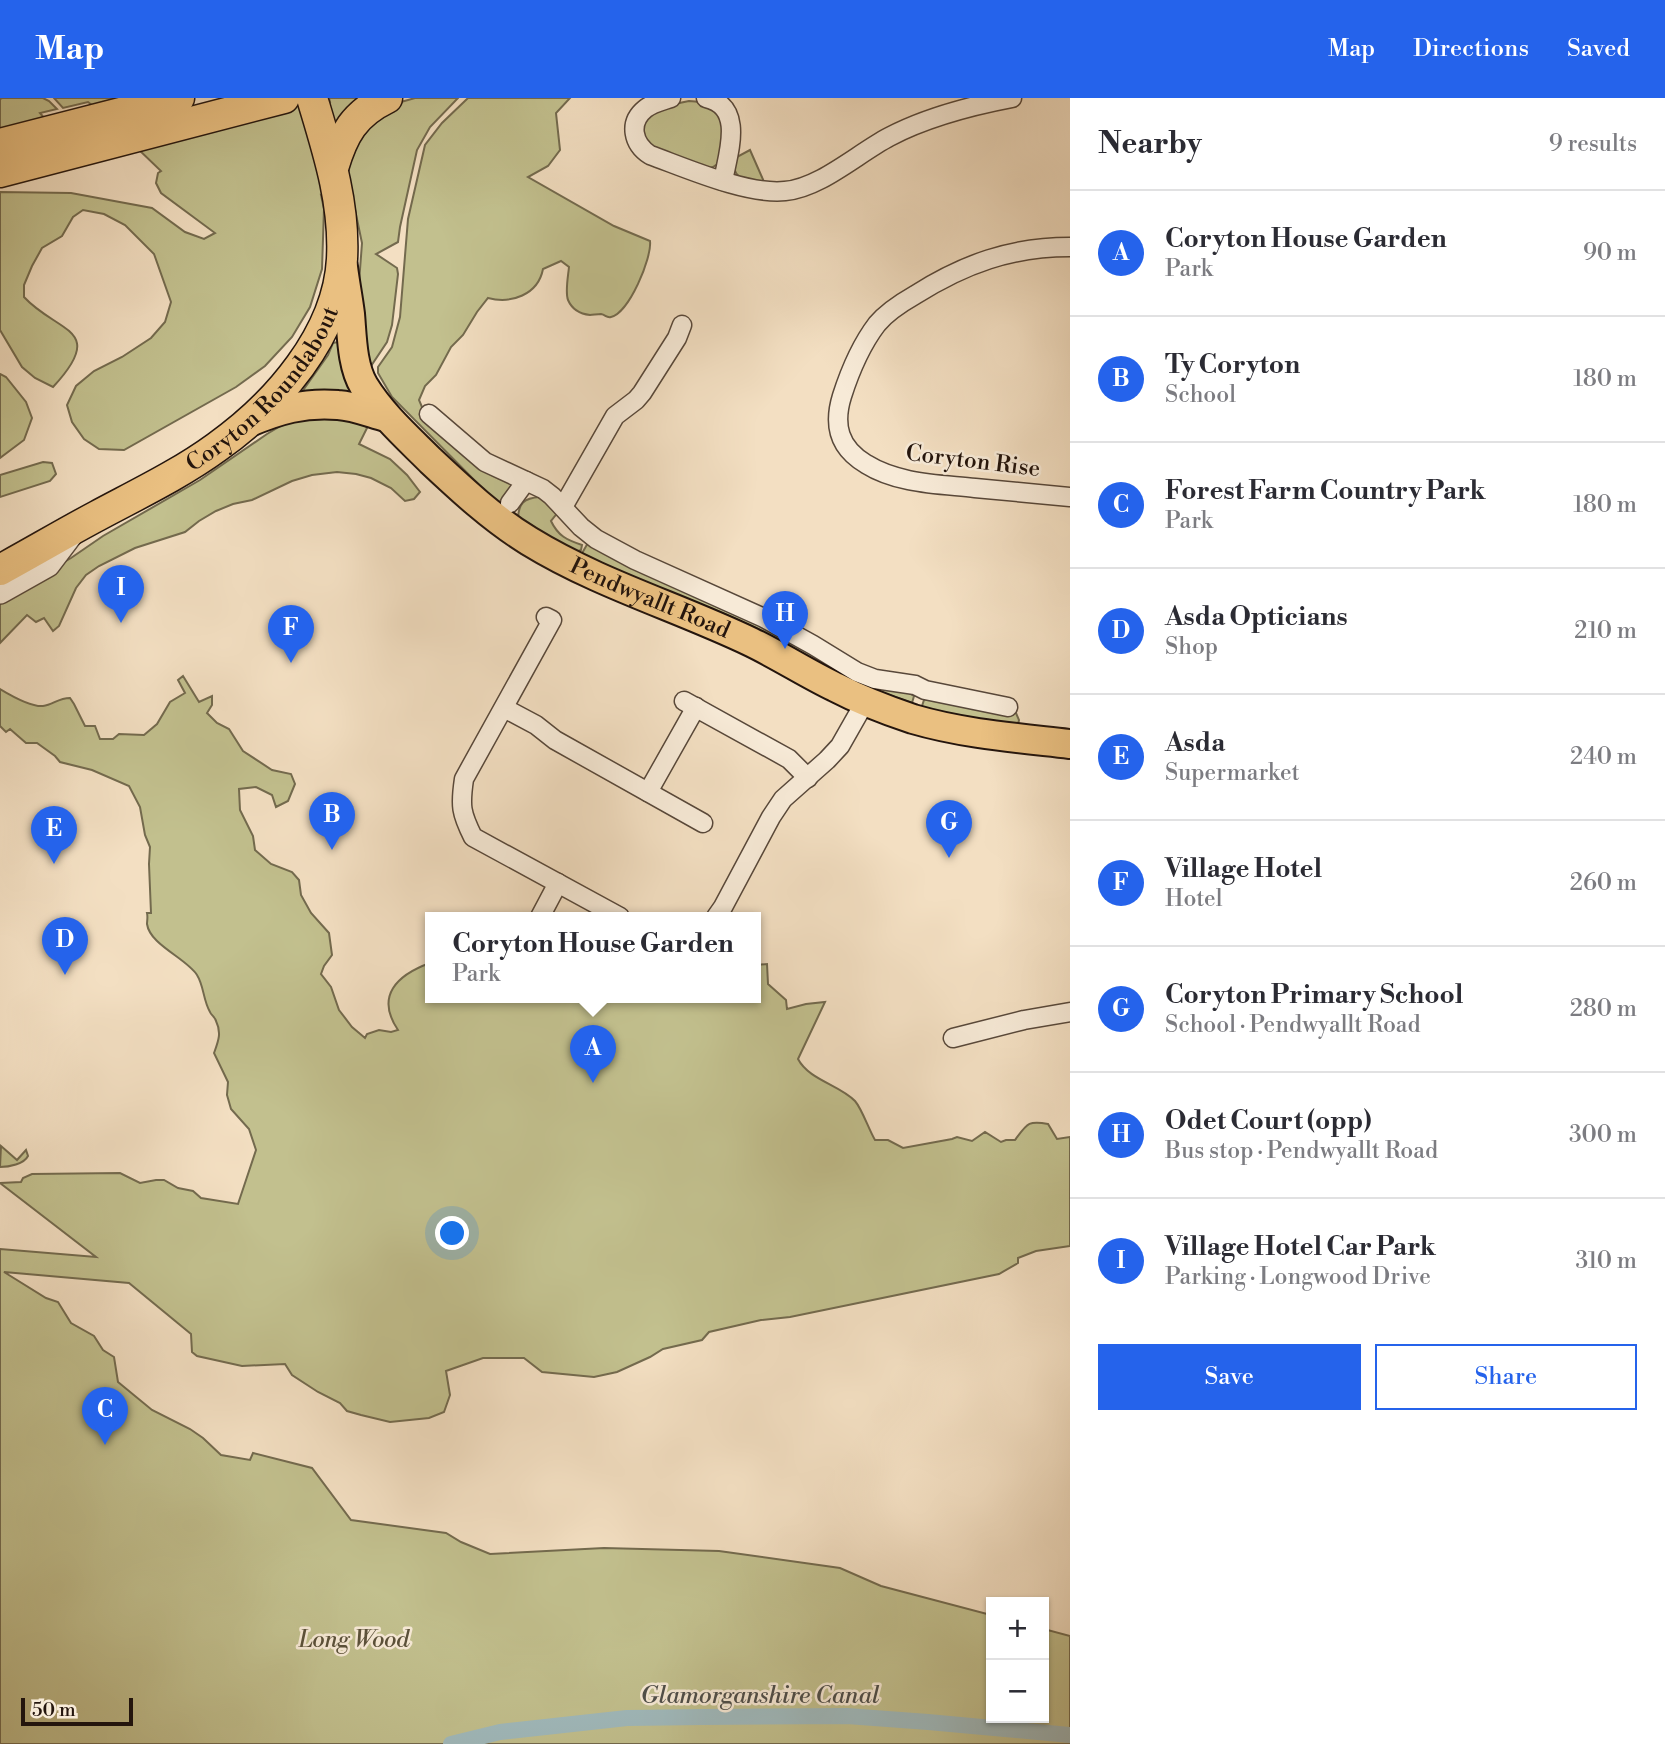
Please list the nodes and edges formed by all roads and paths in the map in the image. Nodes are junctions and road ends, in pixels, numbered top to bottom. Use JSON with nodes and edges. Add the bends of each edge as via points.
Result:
{"nodes":[{"id":1,"x":176,"y":98,"type":"edge"},
{"id":2,"x":284,"y":98,"type":"edge"},
{"id":3,"x":387,"y":98,"type":"edge"},
{"id":4,"x":671,"y":98,"type":"edge"},
{"id":5,"x":1012,"y":98,"type":"edge"},
{"id":6,"x":715,"y":100,"type":"edge"},
{"id":7,"x":314,"y":102,"type":"edge"},
{"id":8,"x":124,"y":139,"type":"junction"},
{"id":9,"x":0,"y":144,"type":"edge"},
{"id":10,"x":333,"y":168,"type":"junction"},
{"id":11,"x":0,"y":172,"type":"edge"},
{"id":12,"x":723,"y":181,"type":"junction"},
{"id":13,"x":1070,"y":247,"type":"edge"},
{"id":14,"x":342,"y":261,"type":"junction"},
{"id":15,"x":682,"y":325,"type":"dead end"},
{"id":16,"x":429,"y":414,"type":"dead end"},
{"id":17,"x":386,"y":417,"type":"junction"},
{"id":18,"x":246,"y":424,"type":"junction"},
{"id":19,"x":526,"y":481,"type":"junction"},
{"id":20,"x":1070,"y":498,"type":"edge"},
{"id":21,"x":510,"y":503,"type":"dead end"},
{"id":22,"x":564,"y":507,"type":"junction"},
{"id":23,"x":77,"y":527,"type":"junction"},
{"id":24,"x":0,"y":570,"type":"edge"},
{"id":25,"x":0,"y":592,"type":"edge"},
{"id":26,"x":546,"y":617,"type":"dead end"},
{"id":27,"x":925,"y":690,"type":"junction"},
{"id":28,"x":865,"y":702,"type":"junction"},
{"id":29,"x":1008,"y":707,"type":"dead end"},
{"id":30,"x":504,"y":708,"type":"junction"},
{"id":31,"x":916,"y":719,"type":"junction"},
{"id":32,"x":1070,"y":744,"type":"edge"},
{"id":33,"x":808,"y":778,"type":"junction"},
{"id":34,"x":648,"y":792,"type":"junction"},
{"id":35,"x":703,"y":823,"type":"dead end"},
{"id":36,"x":558,"y":883,"type":"junction"},
{"id":37,"x":543,"y":912,"type":"edge"},
{"id":38,"x":611,"y":912,"type":"edge"},
{"id":39,"x":720,"y":912,"type":"edge"},
{"id":40,"x":1070,"y":1012,"type":"edge"},
{"id":41,"x":953,"y":1038,"type":"dead end"}],
"edges":[{"from":1,"to":8,"type":"highway","via":[[148,127]]},
{"from":1,"to":9,"type":"highway"},
{"from":2,"to":8,"type":"highway"},
{"from":3,"to":10,"type":"highway","via":[[353,122]]},
{"from":4,"to":12,"type":"street","via":[[640,114],[634,127],[639,146],[650,155]]},
{"from":5,"to":12,"type":"street","via":[[911,127],[797,189],[773,191]]},
{"from":6,"to":12,"type":"street","via":[[729,116],[732,131]]},
{"from":7,"to":10,"type":"highway","name":"Coryton Roundabout"},
{"from":8,"to":11,"type":"highway"},
{"from":10,"to":14,"type":"highway","name":"Coryton Roundabout"},
{"from":13,"to":20,"type":"street","name":"Coryton Rise","via":[[991,258],[948,276],[891,310],[860,352],[837,421],[845,446],[854,455],[899,478]]},
{"from":14,"to":17,"type":"main road","name":"Pendwyallt Road","via":[[358,370]]},
{"from":14,"to":18,"type":"highway","name":"Coryton Roundabout","via":[[332,305],[308,355]]},
{"from":15,"to":22,"type":"street","via":[[642,393],[615,416]]},
{"from":16,"to":19,"type":"street","via":[[485,462]]},
{"from":17,"to":18,"type":"main road","name":"Pendwyallt Road","via":[[340,405],[310,404]]},
{"from":17,"to":28,"type":"main road","name":"Pendwyallt Road","via":[[474,500],[528,541],[594,575],[750,642]]},
{"from":18,"to":23,"type":"highway","name":"Coryton Roundabout","via":[[217,448]]},
{"from":19,"to":21,"type":"street"},
{"from":19,"to":22,"type":"street"},
{"from":22,"to":27,"type":"street","via":[[596,539],[635,560],[764,618],[857,672]]},
{"from":23,"to":24,"type":"highway","name":"Coryton Roundabout"},
{"from":23,"to":25,"type":"street","via":[[48,565]]},
{"from":26,"to":30,"type":"street","via":[[552,620]]},
{"from":27,"to":29,"type":"street"},
{"from":27,"to":31,"type":"street"},
{"from":28,"to":31,"type":"main road","name":"Pendwyallt Road"},
{"from":28,"to":33,"type":"street","via":[[841,746]]},
{"from":30,"to":34,"type":"street"},
{"from":30,"to":36,"type":"street","via":[[464,779],[461,803],[466,824],[473,837]]},
{"from":31,"to":32,"type":"main road","name":"Pendwyallt Road"},
{"from":33,"to":34,"type":"street","via":[[789,759],[690,704]]},
{"from":33,"to":39,"type":"street","via":[[783,799],[771,817]]},
{"from":34,"to":35,"type":"street"},
{"from":36,"to":37,"type":"street"},
{"from":36,"to":38,"type":"street"},
{"from":40,"to":41,"type":"street"}]}
